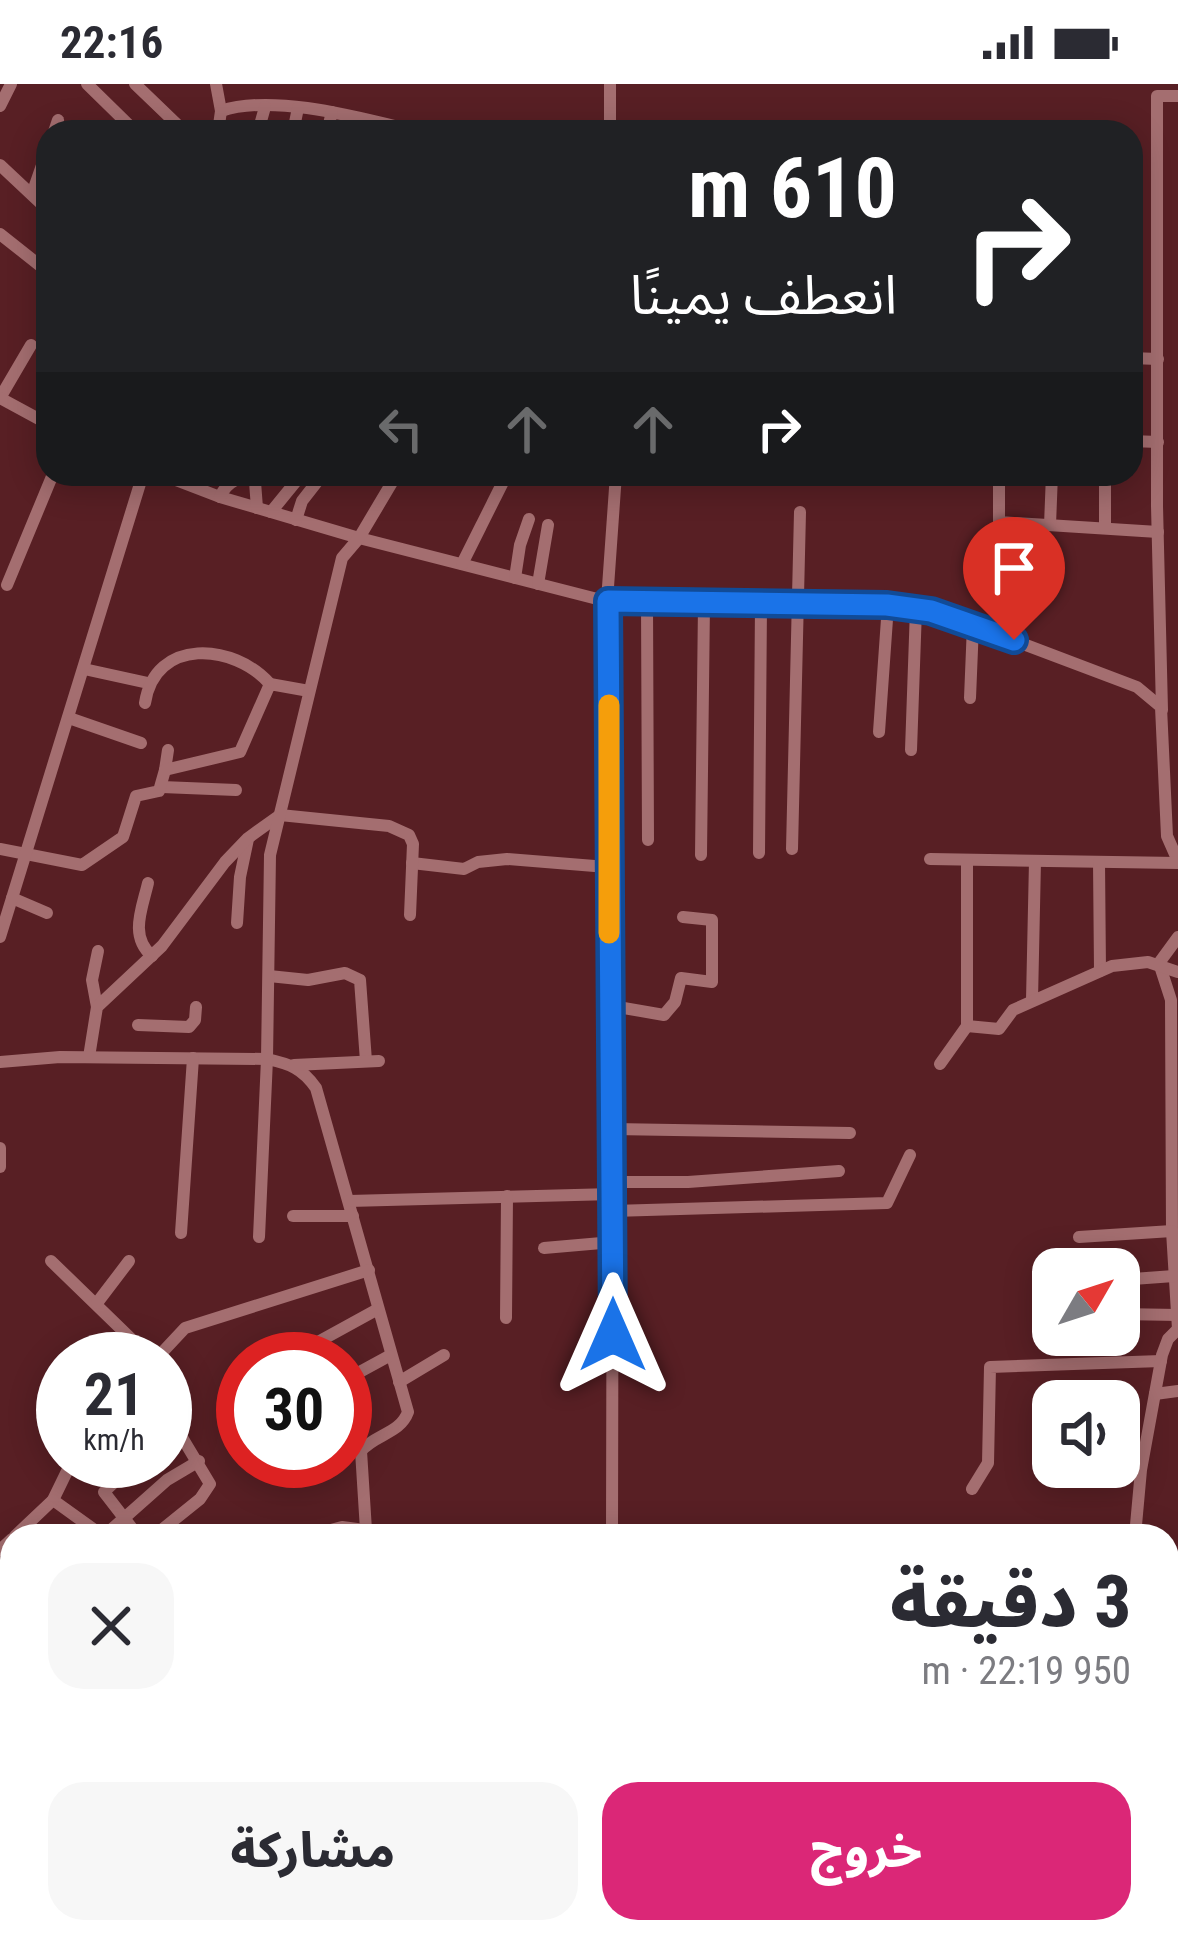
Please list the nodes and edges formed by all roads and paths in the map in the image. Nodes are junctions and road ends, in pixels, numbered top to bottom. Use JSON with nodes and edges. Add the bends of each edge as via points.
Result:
{"nodes":[{"id":1,"x":11,"y":84,"type":"edge"},
{"id":2,"x":86,"y":84,"type":"edge"},
{"id":3,"x":135,"y":84,"type":"edge"},
{"id":4,"x":216,"y":84,"type":"edge"},
{"id":5,"x":610,"y":84,"type":"edge"},
{"id":6,"x":1178,"y":96,"type":"edge"},
{"id":7,"x":0,"y":106,"type":"edge"},
{"id":8,"x":265,"y":107,"type":"junction"},
{"id":9,"x":298,"y":109,"type":"junction"},
{"id":10,"x":221,"y":111,"type":"junction"},
{"id":11,"x":332,"y":112,"type":"junction"},
{"id":12,"x":124,"y":120,"type":"edge"},
{"id":13,"x":172,"y":120,"type":"edge"},
{"id":14,"x":220,"y":120,"type":"edge"},
{"id":15,"x":262,"y":120,"type":"edge"},
{"id":16,"x":295,"y":120,"type":"edge"},
{"id":17,"x":330,"y":120,"type":"edge"},
{"id":18,"x":367,"y":120,"type":"edge"},
{"id":19,"x":610,"y":120,"type":"edge"},
{"id":20,"x":0,"y":165,"type":"edge"},
{"id":21,"x":36,"y":182,"type":"edge"},
{"id":22,"x":32,"y":194,"type":"junction"},
{"id":23,"x":36,"y":198,"type":"edge"},
{"id":24,"x":0,"y":234,"type":"edge"},
{"id":25,"x":36,"y":262,"type":"edge"},
{"id":26,"x":31,"y":345,"type":"dead end"},
{"id":27,"x":1143,"y":358,"type":"edge"},
{"id":28,"x":1158,"y":359,"type":"junction"},
{"id":29,"x":0,"y":398,"type":"edge"},
{"id":30,"x":36,"y":418,"type":"edge"},
{"id":31,"x":1143,"y":441,"type":"edge"},
{"id":32,"x":1158,"y":442,"type":"junction"},
{"id":33,"x":48,"y":486,"type":"edge"},
{"id":34,"x":139,"y":486,"type":"edge"},
{"id":35,"x":191,"y":486,"type":"edge"},
{"id":36,"x":225,"y":486,"type":"edge"},
{"id":37,"x":256,"y":486,"type":"edge"},
{"id":38,"x":289,"y":486,"type":"edge"},
{"id":39,"x":314,"y":486,"type":"edge"},
{"id":40,"x":390,"y":486,"type":"edge"},
{"id":41,"x":501,"y":486,"type":"edge"},
{"id":42,"x":615,"y":486,"type":"edge"},
{"id":43,"x":999,"y":486,"type":"edge"},
{"id":44,"x":1052,"y":486,"type":"edge"},
{"id":45,"x":1105,"y":486,"type":"edge"},
{"id":46,"x":220,"y":497,"type":"junction"},
{"id":47,"x":264,"y":510,"type":"junction"},
{"id":48,"x":800,"y":512,"type":"dead end"},
{"id":49,"x":529,"y":519,"type":"dead end"},
{"id":50,"x":296,"y":520,"type":"junction"},
{"id":51,"x":548,"y":525,"type":"dead end"},
{"id":52,"x":1050,"y":525,"type":"junction"},
{"id":53,"x":1105,"y":528,"type":"junction"},
{"id":54,"x":1158,"y":532,"type":"junction"},
{"id":55,"x":359,"y":538,"type":"junction"},
{"id":56,"x":461,"y":564,"type":"junction"},
{"id":57,"x":515,"y":578,"type":"junction"},
{"id":58,"x":538,"y":584,"type":"junction"},
{"id":59,"x":8,"y":585,"type":"dead end"},
{"id":60,"x":608,"y":601,"type":"junction"},
{"id":61,"x":647,"y":603,"type":"junction"},
{"id":62,"x":704,"y":604,"type":"junction"},
{"id":63,"x":761,"y":604,"type":"junction"},
{"id":64,"x":800,"y":604,"type":"junction"},
{"id":65,"x":887,"y":605,"type":"junction"},
{"id":66,"x":916,"y":609,"type":"junction"},
{"id":67,"x":973,"y":625,"type":"junction"},
{"id":68,"x":84,"y":668,"type":"junction"},
{"id":69,"x":148,"y":683,"type":"junction"},
{"id":70,"x":270,"y":684,"type":"junction"},
{"id":71,"x":310,"y":691,"type":"junction"},
{"id":72,"x":970,"y":698,"type":"dead end"},
{"id":73,"x":145,"y":704,"type":"dead end"},
{"id":74,"x":1162,"y":716,"type":"junction"},
{"id":75,"x":69,"y":718,"type":"junction"},
{"id":76,"x":880,"y":732,"type":"dead end"},
{"id":77,"x":141,"y":743,"type":"dead end"},
{"id":78,"x":911,"y":749,"type":"dead end"},
{"id":79,"x":167,"y":750,"type":"dead end"},
{"id":80,"x":165,"y":770,"type":"junction"},
{"id":81,"x":162,"y":787,"type":"junction"},
{"id":82,"x":236,"y":790,"type":"dead end"},
{"id":83,"x":280,"y":815,"type":"junction"},
{"id":84,"x":248,"y":838,"type":"junction"},
{"id":85,"x":648,"y":840,"type":"dead end"},
{"id":86,"x":0,"y":849,"type":"edge"},
{"id":87,"x":792,"y":849,"type":"dead end"},
{"id":88,"x":759,"y":853,"type":"dead end"},
{"id":89,"x":701,"y":855,"type":"dead end"},
{"id":90,"x":26,"y":856,"type":"junction"},
{"id":91,"x":930,"y":859,"type":"dead end"},
{"id":92,"x":967,"y":860,"type":"junction"},
{"id":93,"x":1035,"y":861,"type":"junction"},
{"id":94,"x":1099,"y":862,"type":"junction"},
{"id":95,"x":1178,"y":862,"type":"edge"},
{"id":96,"x":412,"y":863,"type":"junction"},
{"id":97,"x":607,"y":867,"type":"junction"},
{"id":98,"x":148,"y":884,"type":"dead end"},
{"id":99,"x":12,"y":898,"type":"junction"},
{"id":100,"x":47,"y":914,"type":"dead end"},
{"id":101,"x":410,"y":915,"type":"dead end"},
{"id":102,"x":683,"y":917,"type":"dead end"},
{"id":103,"x":237,"y":923,"type":"dead end"},
{"id":104,"x":0,"y":937,"type":"edge"},
{"id":105,"x":1178,"y":937,"type":"edge"},
{"id":106,"x":98,"y":951,"type":"dead end"},
{"id":107,"x":152,"y":956,"type":"junction"},
{"id":108,"x":1159,"y":963,"type":"junction"},
{"id":109,"x":1100,"y":971,"type":"junction"},
{"id":110,"x":1178,"y":972,"type":"edge"},
{"id":111,"x":268,"y":976,"type":"junction"},
{"id":112,"x":1032,"y":1000,"type":"junction"},
{"id":113,"x":612,"y":1006,"type":"junction"},
{"id":114,"x":97,"y":1007,"type":"junction"},
{"id":115,"x":196,"y":1007,"type":"dead end"},
{"id":116,"x":968,"y":1026,"type":"junction"},
{"id":117,"x":89,"y":1057,"type":"junction"},
{"id":118,"x":147,"y":1058,"type":"junction"},
{"id":119,"x":193,"y":1058,"type":"junction"},
{"id":120,"x":267,"y":1059,"type":"junction"},
{"id":121,"x":0,"y":1062,"type":"edge"},
{"id":122,"x":940,"y":1064,"type":"dead end"},
{"id":123,"x":293,"y":1065,"type":"junction"},
{"id":124,"x":613,"y":1129,"type":"junction"},
{"id":125,"x":850,"y":1132,"type":"dead end"},
{"id":126,"x":0,"y":1148,"type":"edge"},
{"id":127,"x":910,"y":1155,"type":"dead end"},
{"id":128,"x":0,"y":1167,"type":"edge"},
{"id":129,"x":839,"y":1171,"type":"dead end"},
{"id":130,"x":613,"y":1188,"type":"junction"},
{"id":131,"x":507,"y":1196,"type":"junction"},
{"id":132,"x":349,"y":1202,"type":"junction"},
{"id":133,"x":613,"y":1211,"type":"junction"},
{"id":134,"x":293,"y":1216,"type":"dead end"},
{"id":135,"x":353,"y":1216,"type":"junction"},
{"id":136,"x":1172,"y":1232,"type":"junction"},
{"id":137,"x":181,"y":1233,"type":"dead end"},
{"id":138,"x":259,"y":1237,"type":"dead end"},
{"id":139,"x":1079,"y":1238,"type":"dead end"},
{"id":140,"x":613,"y":1242,"type":"junction"},
{"id":141,"x":544,"y":1248,"type":"dead end"},
{"id":142,"x":51,"y":1261,"type":"dead end"},
{"id":143,"x":129,"y":1261,"type":"dead end"},
{"id":144,"x":369,"y":1270,"type":"junction"},
{"id":145,"x":1174,"y":1276,"type":"junction"},
{"id":146,"x":1140,"y":1278,"type":"edge"},
{"id":147,"x":97,"y":1303,"type":"junction"},
{"id":148,"x":378,"y":1309,"type":"junction"},
{"id":149,"x":1140,"y":1314,"type":"edge"},
{"id":150,"x":1178,"y":1315,"type":"edge"},
{"id":151,"x":506,"y":1318,"type":"dead end"},
{"id":152,"x":1178,"y":1329,"type":"edge"},
{"id":153,"x":127,"y":1332,"type":"edge"},
{"id":154,"x":181,"y":1332,"type":"edge"},
{"id":155,"x":336,"y":1332,"type":"edge"},
{"id":156,"x":444,"y":1355,"type":"dead end"},
{"id":157,"x":389,"y":1356,"type":"junction"},
{"id":158,"x":1161,"y":1360,"type":"junction"},
{"id":159,"x":372,"y":1365,"type":"edge"},
{"id":160,"x":399,"y":1382,"type":"junction"},
{"id":161,"x":1178,"y":1391,"type":"edge"},
{"id":162,"x":1155,"y":1394,"type":"junction"},
{"id":163,"x":192,"y":1454,"type":"edge"},
{"id":164,"x":199,"y":1461,"type":"junction"},
{"id":165,"x":59,"y":1488,"type":"edge"},
{"id":166,"x":108,"y":1488,"type":"edge"},
{"id":167,"x":972,"y":1489,"type":"dead end"},
{"id":168,"x":53,"y":1500,"type":"junction"},
{"id":169,"x":122,"y":1520,"type":"junction"},
{"id":170,"x":27,"y":1524,"type":"edge"},
{"id":171,"x":86,"y":1524,"type":"edge"},
{"id":172,"x":117,"y":1524,"type":"edge"},
{"id":173,"x":126,"y":1524,"type":"edge"},
{"id":174,"x":169,"y":1524,"type":"edge"},
{"id":175,"x":360,"y":1524,"type":"edge"},
{"id":176,"x":612,"y":1524,"type":"edge"},
{"id":177,"x":1137,"y":1524,"type":"edge"}],
"edges":[{"from":1,"to":7,"type":"street"},
{"from":2,"to":12,"type":"street"},
{"from":3,"to":13,"type":"street"},
{"from":4,"to":10,"type":"street"},
{"from":5,"to":19,"type":"street"},
{"from":6,"to":28,"type":"street","via":[[1157,96]]},
{"from":8,"to":9,"type":"street"},
{"from":8,"to":10,"type":"street"},
{"from":8,"to":15,"type":"street"},
{"from":9,"to":11,"type":"street"},
{"from":9,"to":16,"type":"street"},
{"from":10,"to":14,"type":"street"},
{"from":11,"to":17,"type":"street"},
{"from":11,"to":18,"type":"street"},
{"from":20,"to":22,"type":"street"},
{"from":21,"to":22,"type":"street"},
{"from":22,"to":23,"type":"street"},
{"from":24,"to":25,"type":"street"},
{"from":26,"to":29,"type":"street"},
{"from":27,"to":28,"type":"street"},
{"from":28,"to":32,"type":"street"},
{"from":29,"to":30,"type":"street"},
{"from":31,"to":32,"type":"street"},
{"from":32,"to":54,"type":"street"},
{"from":33,"to":59,"type":"street"},
{"from":34,"to":68,"type":"street"},
{"from":35,"to":46,"type":"street"},
{"from":36,"to":46,"type":"street"},
{"from":37,"to":47,"type":"street"},
{"from":38,"to":47,"type":"street"},
{"from":39,"to":50,"type":"street"},
{"from":40,"to":55,"type":"street"},
{"from":41,"to":56,"type":"street"},
{"from":42,"to":60,"type":"street"},
{"from":43,"to":52,"type":"street","via":[[999,522]]},
{"from":44,"to":52,"type":"street"},
{"from":45,"to":53,"type":"street"},
{"from":46,"to":47,"type":"street"},
{"from":47,"to":50,"type":"street"},
{"from":48,"to":64,"type":"street"},
{"from":49,"to":57,"type":"street"},
{"from":50,"to":55,"type":"street"},
{"from":51,"to":58,"type":"street"},
{"from":52,"to":53,"type":"street"},
{"from":53,"to":54,"type":"street"},
{"from":54,"to":74,"type":"street"},
{"from":55,"to":56,"type":"street"},
{"from":55,"to":71,"type":"street","via":[[342,558]]},
{"from":56,"to":57,"type":"street"},
{"from":57,"to":58,"type":"street"},
{"from":58,"to":60,"type":"street"},
{"from":60,"to":61,"type":"street"},
{"from":60,"to":97,"type":"street"},
{"from":61,"to":62,"type":"street"},
{"from":61,"to":85,"type":"street"},
{"from":62,"to":63,"type":"street"},
{"from":62,"to":89,"type":"street"},
{"from":63,"to":64,"type":"street"},
{"from":63,"to":88,"type":"street"},
{"from":64,"to":65,"type":"street"},
{"from":64,"to":87,"type":"street"},
{"from":65,"to":66,"type":"street"},
{"from":65,"to":76,"type":"street"},
{"from":66,"to":67,"type":"street"},
{"from":66,"to":78,"type":"street"},
{"from":67,"to":72,"type":"street"},
{"from":67,"to":74,"type":"street","via":[[1137,687]]},
{"from":68,"to":69,"type":"street"},
{"from":68,"to":75,"type":"street"},
{"from":69,"to":70,"type":"street","via":[[189,653],[243,662]]},
{"from":69,"to":73,"type":"street"},
{"from":70,"to":71,"type":"street"},
{"from":70,"to":80,"type":"street","via":[[240,752]]},
{"from":71,"to":83,"type":"street"},
{"from":74,"to":95,"type":"street","via":[[1167,836]]},
{"from":75,"to":77,"type":"street"},
{"from":75,"to":90,"type":"street"},
{"from":79,"to":80,"type":"street"},
{"from":80,"to":81,"type":"street"},
{"from":81,"to":82,"type":"street"},
{"from":81,"to":90,"type":"street","via":[[136,796],[123,837],[82,865]]},
{"from":83,"to":84,"type":"street"},
{"from":83,"to":96,"type":"street","via":[[399,830],[410,835]]},
{"from":83,"to":111,"type":"street","via":[[270,855]]},
{"from":84,"to":103,"type":"street"},
{"from":84,"to":107,"type":"street"},
{"from":86,"to":90,"type":"street"},
{"from":90,"to":99,"type":"street"},
{"from":91,"to":92,"type":"street"},
{"from":92,"to":93,"type":"street"},
{"from":92,"to":116,"type":"street"},
{"from":93,"to":94,"type":"street"},
{"from":93,"to":112,"type":"street"},
{"from":94,"to":95,"type":"street"},
{"from":94,"to":109,"type":"street"},
{"from":96,"to":97,"type":"street"},
{"from":96,"to":101,"type":"street"},
{"from":97,"to":113,"type":"street"},
{"from":98,"to":107,"type":"street","via":[[138,933]]},
{"from":99,"to":100,"type":"street"},
{"from":99,"to":104,"type":"street"},
{"from":102,"to":113,"type":"street","via":[[712,920],[712,982],[681,979],[664,1015]]},
{"from":105,"to":108,"type":"street"},
{"from":106,"to":114,"type":"street"},
{"from":107,"to":114,"type":"street"},
{"from":108,"to":109,"type":"street"},
{"from":108,"to":110,"type":"street"},
{"from":108,"to":136,"type":"street","via":[[1172,1000]]},
{"from":109,"to":112,"type":"street"},
{"from":111,"to":120,"type":"street"},
{"from":111,"to":123,"type":"street","via":[[346,973],[360,980],[373,1061]]},
{"from":112,"to":116,"type":"street","via":[[999,1029]]},
{"from":113,"to":124,"type":"street"},
{"from":114,"to":117,"type":"street"},
{"from":115,"to":118,"type":"street","via":[[189,1027],[144,1026]]},
{"from":116,"to":122,"type":"street"},
{"from":117,"to":118,"type":"street"},
{"from":117,"to":121,"type":"street"},
{"from":118,"to":119,"type":"street"},
{"from":119,"to":120,"type":"street"},
{"from":119,"to":137,"type":"street"},
{"from":120,"to":123,"type":"street"},
{"from":120,"to":138,"type":"street"},
{"from":123,"to":132,"type":"street","via":[[316,1088]]},
{"from":124,"to":125,"type":"street"},
{"from":124,"to":130,"type":"street"},
{"from":126,"to":128,"type":"street"},
{"from":127,"to":133,"type":"street","via":[[887,1203]]},
{"from":129,"to":130,"type":"street"},
{"from":130,"to":131,"type":"street"},
{"from":130,"to":133,"type":"street"},
{"from":131,"to":132,"type":"street"},
{"from":131,"to":151,"type":"street"},
{"from":132,"to":135,"type":"street"},
{"from":133,"to":140,"type":"street"},
{"from":134,"to":135,"type":"street"},
{"from":135,"to":144,"type":"street"},
{"from":136,"to":139,"type":"street"},
{"from":136,"to":145,"type":"street"},
{"from":140,"to":141,"type":"street"},
{"from":140,"to":176,"type":"street"},
{"from":142,"to":147,"type":"street"},
{"from":143,"to":147,"type":"street"},
{"from":144,"to":148,"type":"street"},
{"from":144,"to":154,"type":"street"},
{"from":145,"to":146,"type":"street"},
{"from":145,"to":150,"type":"street"},
{"from":147,"to":153,"type":"street"},
{"from":148,"to":155,"type":"street"},
{"from":148,"to":157,"type":"street"},
{"from":149,"to":150,"type":"street"},
{"from":150,"to":152,"type":"street"},
{"from":152,"to":158,"type":"street"},
{"from":156,"to":160,"type":"street"},
{"from":157,"to":159,"type":"street"},
{"from":157,"to":160,"type":"street"},
{"from":158,"to":162,"type":"street"},
{"from":158,"to":167,"type":"street","via":[[990,1367],[988,1463]]},
{"from":160,"to":175,"type":"street","via":[[405,1420],[362,1451]]},
{"from":161,"to":162,"type":"street"},
{"from":162,"to":177,"type":"street"},
{"from":163,"to":164,"type":"street"},
{"from":164,"to":169,"type":"street"},
{"from":164,"to":174,"type":"street","via":[[209,1484]]},
{"from":165,"to":168,"type":"street"},
{"from":166,"to":169,"type":"street"},
{"from":168,"to":170,"type":"street"},
{"from":168,"to":171,"type":"street"},
{"from":169,"to":172,"type":"street"},
{"from":169,"to":173,"type":"street"}]}
